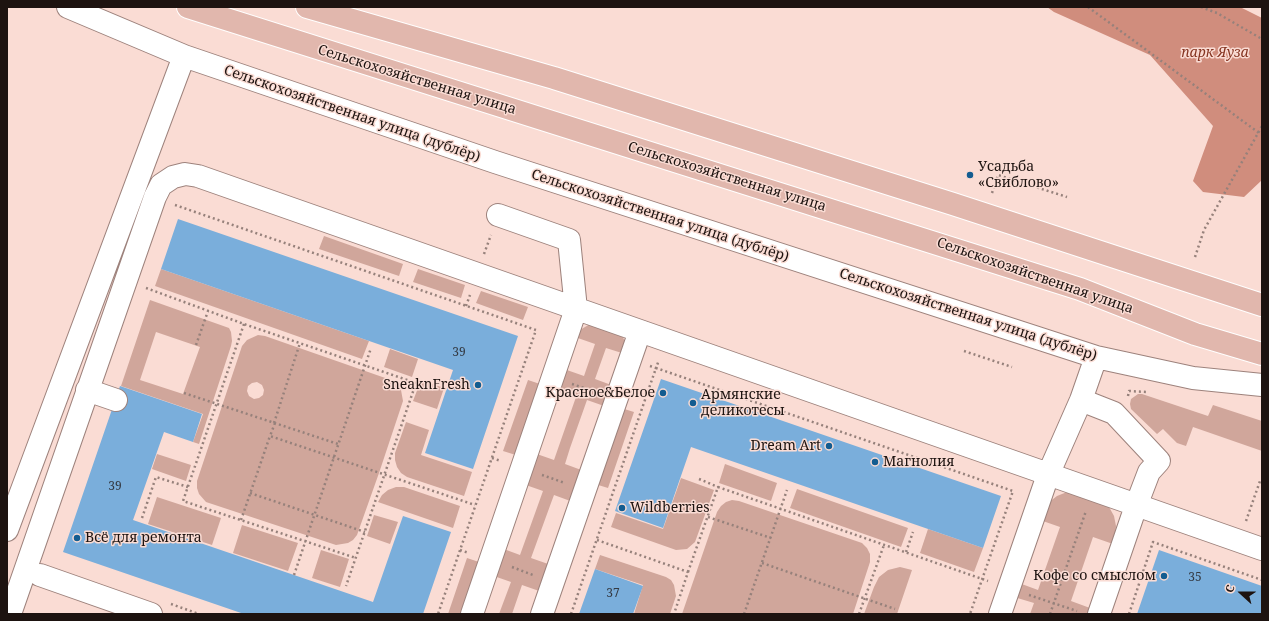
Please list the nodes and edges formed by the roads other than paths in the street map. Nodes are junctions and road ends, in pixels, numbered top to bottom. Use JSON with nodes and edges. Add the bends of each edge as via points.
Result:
{"nodes":[{"id":1,"x":68,"y":7,"type":"edge"},
{"id":2,"x":188,"y":7,"type":"edge"},
{"id":3,"x":307,"y":7,"type":"edge"},
{"id":4,"x":184,"y":56,"type":"junction"},
{"id":5,"x":498,"y":215,"type":"dead end"},
{"id":6,"x":114,"y":244,"type":"junction"},
{"id":7,"x":135,"y":252,"type":"junction"},
{"id":8,"x":1262,"y":305,"type":"edge"},
{"id":9,"x":576,"y":309,"type":"junction"},
{"id":10,"x":640,"y":332,"type":"junction"},
{"id":11,"x":1262,"y":354,"type":"edge"},
{"id":12,"x":1096,"y":357,"type":"junction"},
{"id":13,"x":1262,"y":385,"type":"edge"},
{"id":14,"x":87,"y":390,"type":"junction"},
{"id":15,"x":116,"y":400,"type":"dead end"},
{"id":16,"x":1081,"y":400,"type":"junction"},
{"id":17,"x":1048,"y":475,"type":"junction"},
{"id":18,"x":1136,"y":506,"type":"junction"},
{"id":19,"x":7,"y":530,"type":"edge"},
{"id":20,"x":1262,"y":549,"type":"edge"},
{"id":21,"x":40,"y":575,"type":"dead end"},
{"id":22,"x":160,"y":609,"type":"edge"},
{"id":23,"x":10,"y":614,"type":"edge"},
{"id":24,"x":472,"y":614,"type":"edge"},
{"id":25,"x":542,"y":614,"type":"edge"},
{"id":26,"x":1000,"y":614,"type":"edge"},
{"id":27,"x":1099,"y":614,"type":"edge"}],
"edges":[{"from":1,"to":4,"type":"street","name":"Сельскохозяйственная улица (дублёр)"},
{"from":2,"to":11,"type":"main road","name":"Сельскохозяйственная улица","via":[[1080,289],[1195,334]]},
{"from":3,"to":8,"type":"main road","via":[[554,78]]},
{"from":4,"to":6,"type":"street"},
{"from":4,"to":12,"type":"street","name":"Сельскохозяйственная улица (дублёр)","via":[[495,162]]},
{"from":5,"to":9,"type":"street","via":[[569,240]]},
{"from":6,"to":7,"type":"street"},
{"from":6,"to":19,"type":"street"},
{"from":7,"to":9,"type":"street","via":[[161,185],[173,177],[185,174],[198,176]]},
{"from":7,"to":14,"type":"street"},
{"from":9,"to":10,"type":"street"},
{"from":9,"to":24,"type":"street"},
{"from":10,"to":17,"type":"street"},
{"from":10,"to":25,"type":"street"},
{"from":12,"to":13,"type":"street","name":"Сельскохозяйственная улица (дублёр)","via":[[1193,378]]},
{"from":12,"to":16,"type":"street"},
{"from":14,"to":15,"type":"street"},
{"from":14,"to":23,"type":"street"},
{"from":16,"to":17,"type":"street"},
{"from":16,"to":18,"type":"street","via":[[1114,413],[1159,461],[1148,472]]},
{"from":17,"to":18,"type":"street"},
{"from":17,"to":26,"type":"street"},
{"from":18,"to":20,"type":"street"},
{"from":18,"to":27,"type":"street"},
{"from":21,"to":22,"type":"street"}]}
